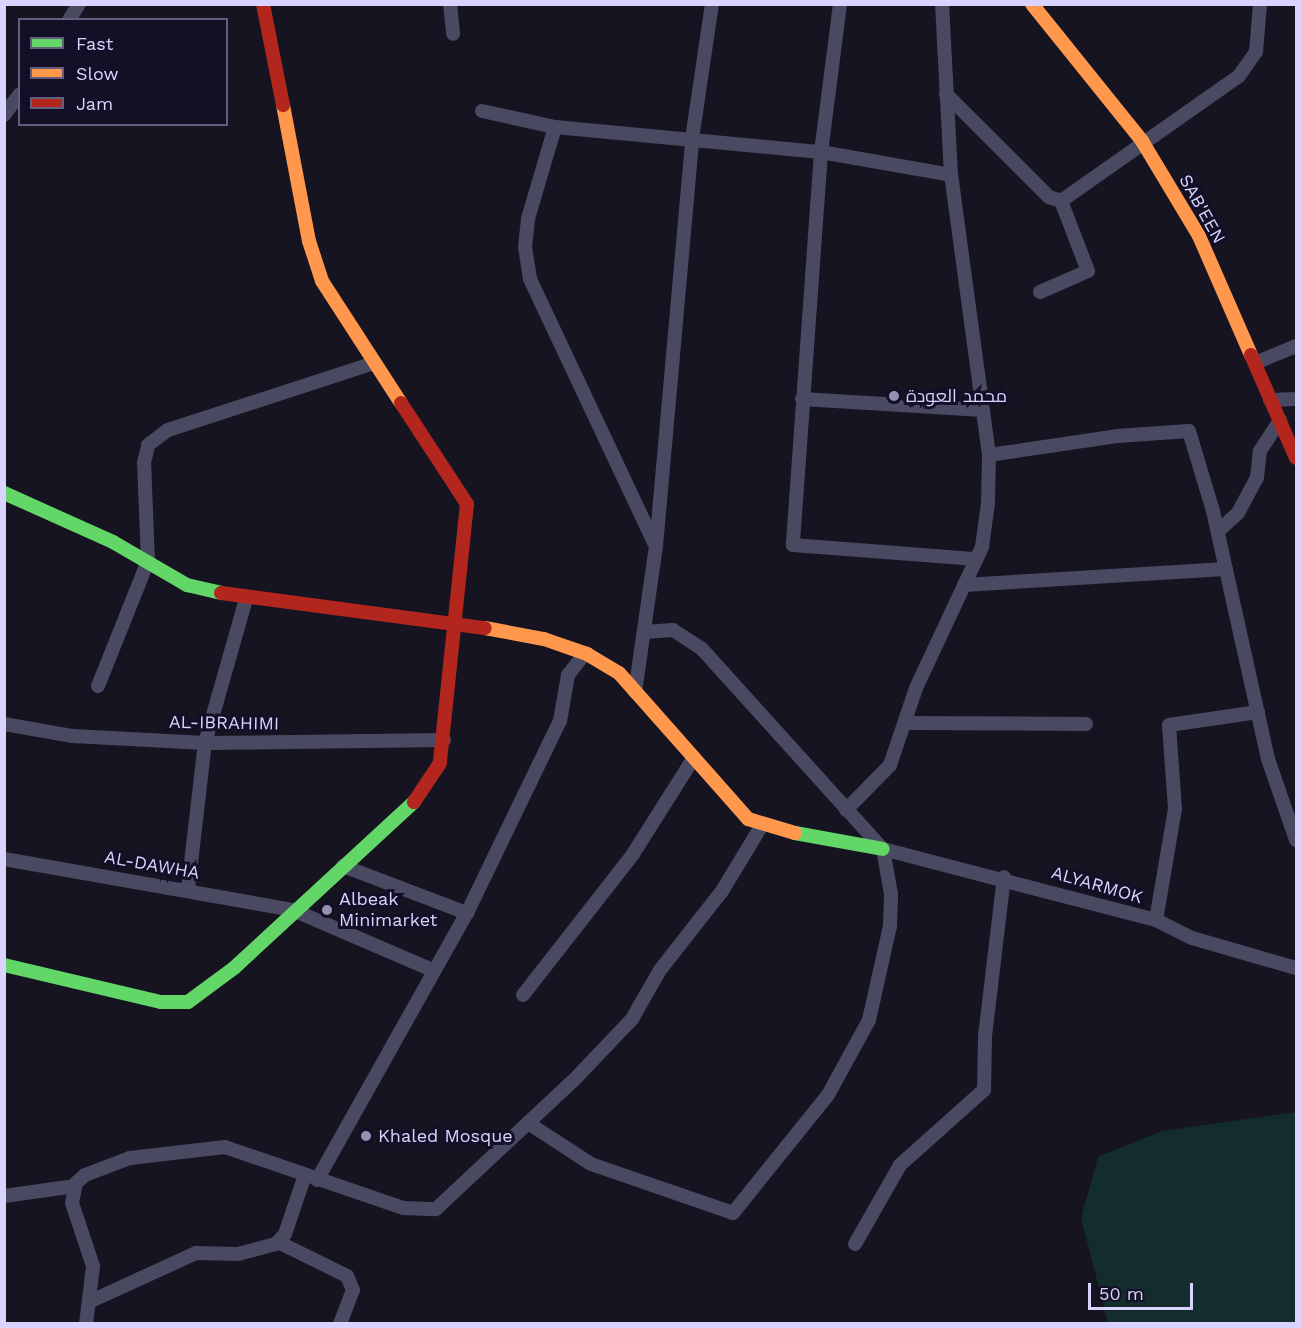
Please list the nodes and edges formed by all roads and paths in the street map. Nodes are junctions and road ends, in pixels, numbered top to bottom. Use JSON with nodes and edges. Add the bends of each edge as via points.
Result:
{"nodes":[{"id":1,"x":79,"y":4,"type":"edge"},
{"id":2,"x":263,"y":4,"type":"edge"},
{"id":3,"x":450,"y":4,"type":"edge"},
{"id":4,"x":712,"y":4,"type":"edge"},
{"id":5,"x":840,"y":4,"type":"edge"},
{"id":6,"x":942,"y":4,"type":"edge"},
{"id":7,"x":1032,"y":4,"type":"edge"},
{"id":8,"x":1260,"y":4,"type":"edge"},
{"id":9,"x":70,"y":18,"type":"edge"},
{"id":10,"x":453,"y":34,"type":"dead end"},
{"id":11,"x":946,"y":94,"type":"junction"},
{"id":12,"x":18,"y":97,"type":"edge"},
{"id":13,"x":482,"y":111,"type":"dead end"},
{"id":14,"x":4,"y":115,"type":"edge"},
{"id":15,"x":555,"y":126,"type":"junction"},
{"id":16,"x":692,"y":139,"type":"junction"},
{"id":17,"x":1142,"y":141,"type":"junction"},
{"id":18,"x":821,"y":152,"type":"junction"},
{"id":19,"x":951,"y":175,"type":"junction"},
{"id":20,"x":1061,"y":201,"type":"junction"},
{"id":21,"x":1040,"y":292,"type":"dead end"},
{"id":22,"x":1296,"y":346,"type":"edge"},
{"id":23,"x":374,"y":363,"type":"junction"},
{"id":24,"x":1255,"y":363,"type":"junction"},
{"id":25,"x":802,"y":399,"type":"junction"},
{"id":26,"x":1296,"y":399,"type":"edge"},
{"id":27,"x":1270,"y":400,"type":"junction"},
{"id":28,"x":983,"y":410,"type":"junction"},
{"id":29,"x":1280,"y":420,"type":"junction"},
{"id":30,"x":989,"y":455,"type":"junction"},
{"id":31,"x":1296,"y":458,"type":"edge"},
{"id":32,"x":4,"y":493,"type":"edge"},
{"id":33,"x":1218,"y":531,"type":"junction"},
{"id":34,"x":656,"y":546,"type":"junction"},
{"id":35,"x":976,"y":559,"type":"junction"},
{"id":36,"x":148,"y":561,"type":"junction"},
{"id":37,"x":1226,"y":569,"type":"junction"},
{"id":38,"x":964,"y":585,"type":"junction"},
{"id":39,"x":246,"y":599,"type":"junction"},
{"id":40,"x":455,"y":622,"type":"junction"},
{"id":41,"x":644,"y":633,"type":"junction"},
{"id":42,"x":585,"y":653,"type":"junction"},
{"id":43,"x":98,"y":686,"type":"dead end"},
{"id":44,"x":635,"y":692,"type":"junction"},
{"id":45,"x":1258,"y":712,"type":"junction"},
{"id":46,"x":905,"y":723,"type":"junction"},
{"id":47,"x":4,"y":724,"type":"edge"},
{"id":48,"x":1086,"y":724,"type":"dead end"},
{"id":49,"x":444,"y":740,"type":"junction"},
{"id":50,"x":205,"y":743,"type":"junction"},
{"id":51,"x":693,"y":759,"type":"junction"},
{"id":52,"x":846,"y":810,"type":"junction"},
{"id":53,"x":762,"y":825,"type":"junction"},
{"id":54,"x":1296,"y":840,"type":"edge"},
{"id":55,"x":883,"y":849,"type":"junction"},
{"id":56,"x":4,"y":859,"type":"edge"},
{"id":57,"x":343,"y":866,"type":"junction"},
{"id":58,"x":1004,"y":877,"type":"junction"},
{"id":59,"x":188,"y":889,"type":"junction"},
{"id":60,"x":293,"y":910,"type":"junction"},
{"id":61,"x":467,"y":913,"type":"junction"},
{"id":62,"x":1156,"y":920,"type":"junction"},
{"id":63,"x":4,"y":965,"type":"edge"},
{"id":64,"x":1296,"y":968,"type":"edge"},
{"id":65,"x":432,"y":970,"type":"junction"},
{"id":66,"x":523,"y":995,"type":"dead end"},
{"id":67,"x":528,"y":1123,"type":"junction"},
{"id":68,"x":311,"y":1177,"type":"junction"},
{"id":69,"x":75,"y":1186,"type":"junction"},
{"id":70,"x":4,"y":1196,"type":"edge"},
{"id":71,"x":278,"y":1242,"type":"junction"},
{"id":72,"x":855,"y":1244,"type":"dead end"},
{"id":73,"x":89,"y":1302,"type":"junction"},
{"id":74,"x":86,"y":1323,"type":"edge"},
{"id":75,"x":340,"y":1323,"type":"edge"}],
"edges":[{"from":1,"to":9,"type":"street"},
{"from":2,"to":23,"type":"street","via":[[309,241],[322,281]]},
{"from":3,"to":10,"type":"street"},
{"from":4,"to":16,"type":"street"},
{"from":5,"to":18,"type":"street"},
{"from":6,"to":11,"type":"street"},
{"from":7,"to":17,"type":"street","name":"SAB'EEN"},
{"from":8,"to":17,"type":"street","via":[[1259,42],[1246,69]]},
{"from":11,"to":19,"type":"street"},
{"from":11,"to":20,"type":"street","via":[[1049,197]]},
{"from":12,"to":14,"type":"street"},
{"from":13,"to":15,"type":"street"},
{"from":15,"to":16,"type":"street"},
{"from":15,"to":34,"type":"street","via":[[528,219],[525,247],[530,279]]},
{"from":16,"to":18,"type":"street"},
{"from":16,"to":34,"type":"street"},
{"from":17,"to":20,"type":"street"},
{"from":17,"to":24,"type":"street","name":"SAB'EEN","via":[[1200,236]]},
{"from":18,"to":19,"type":"street"},
{"from":18,"to":25,"type":"street"},
{"from":19,"to":28,"type":"street"},
{"from":20,"to":21,"type":"street","via":[[1088,271]]},
{"from":22,"to":24,"type":"street"},
{"from":23,"to":36,"type":"street","via":[[156,436],[144,463]]},
{"from":23,"to":40,"type":"street","via":[[467,504]]},
{"from":24,"to":27,"type":"street","name":"SAB'EEN"},
{"from":25,"to":28,"type":"street"},
{"from":25,"to":35,"type":"street","via":[[793,545]]},
{"from":26,"to":27,"type":"street"},
{"from":27,"to":29,"type":"street","name":"SAB'EEN"},
{"from":28,"to":30,"type":"street"},
{"from":29,"to":31,"type":"street","name":"SAB'EEN"},
{"from":29,"to":33,"type":"street","via":[[1260,451],[1257,478],[1238,513]]},
{"from":30,"to":33,"type":"street","via":[[1117,436],[1189,431]]},
{"from":30,"to":35,"type":"street","via":[[988,503]]},
{"from":32,"to":36,"type":"street","name":"ALYARMOK"},
{"from":33,"to":37,"type":"street"},
{"from":34,"to":41,"type":"street"},
{"from":35,"to":38,"type":"street"},
{"from":36,"to":39,"type":"street","name":"ALYARMOK","via":[[187,585]]},
{"from":36,"to":43,"type":"street"},
{"from":37,"to":38,"type":"street"},
{"from":37,"to":45,"type":"street"},
{"from":38,"to":46,"type":"street"},
{"from":39,"to":40,"type":"street","name":"ALYARMOK"},
{"from":39,"to":50,"type":"street"},
{"from":40,"to":42,"type":"street","name":"ALYARMOK","via":[[544,639]]},
{"from":40,"to":49,"type":"street"},
{"from":41,"to":44,"type":"street"},
{"from":41,"to":52,"type":"street","via":[[673,630],[702,649]]},
{"from":42,"to":44,"type":"street","name":"ALYARMOK","via":[[606,663]]},
{"from":42,"to":61,"type":"street","via":[[568,675],[560,721]]},
{"from":44,"to":51,"type":"street","name":"ALYARMOK"},
{"from":45,"to":54,"type":"street","via":[[1268,759]]},
{"from":45,"to":62,"type":"street","via":[[1169,725],[1175,809]]},
{"from":46,"to":48,"type":"street"},
{"from":46,"to":52,"type":"street","via":[[882,776]]},
{"from":47,"to":50,"type":"street","name":"AL-IBRAHIMI","via":[[73,736]]},
{"from":49,"to":50,"type":"street","name":"AL-IBRAHIMI"},
{"from":49,"to":57,"type":"street","via":[[435,779]]},
{"from":50,"to":59,"type":"street"},
{"from":51,"to":53,"type":"street","name":"ALYARMOK","via":[[748,819]]},
{"from":51,"to":66,"type":"street","via":[[633,854]]},
{"from":52,"to":55,"type":"street"},
{"from":53,"to":55,"type":"street","name":"ALYARMOK"},
{"from":53,"to":67,"type":"street","via":[[722,891],[660,970],[632,1019]]},
{"from":55,"to":58,"type":"street","name":"ALYARMOK"},
{"from":55,"to":67,"type":"street","via":[[891,894],[890,926],[869,1020],[828,1095],[733,1214],[591,1164]]},
{"from":56,"to":59,"type":"street","name":"AL-DAWHA"},
{"from":57,"to":60,"type":"street"},
{"from":57,"to":61,"type":"street"},
{"from":58,"to":62,"type":"street","name":"ALYARMOK"},
{"from":58,"to":72,"type":"street","via":[[985,1036],[984,1090],[900,1164]]},
{"from":59,"to":60,"type":"street","name":"AL-DAWHA"},
{"from":60,"to":63,"type":"street","via":[[234,968],[188,1002],[161,1002]]},
{"from":60,"to":65,"type":"street","name":"AL-DAWHA"},
{"from":61,"to":65,"type":"street"},
{"from":62,"to":64,"type":"street","name":"ALYARMOK","via":[[1192,938]]},
{"from":65,"to":68,"type":"street"},
{"from":67,"to":68,"type":"street","via":[[436,1209],[403,1208]]},
{"from":68,"to":69,"type":"street","via":[[244,1151],[207,1147],[105,1165],[85,1175]]},
{"from":68,"to":71,"type":"street"},
{"from":69,"to":70,"type":"street"},
{"from":69,"to":73,"type":"street","via":[[72,1203],[93,1266]]},
{"from":71,"to":73,"type":"street","via":[[238,1254],[189,1255]]},
{"from":71,"to":75,"type":"street","via":[[348,1276],[353,1290]]},
{"from":73,"to":74,"type":"street"}]}
